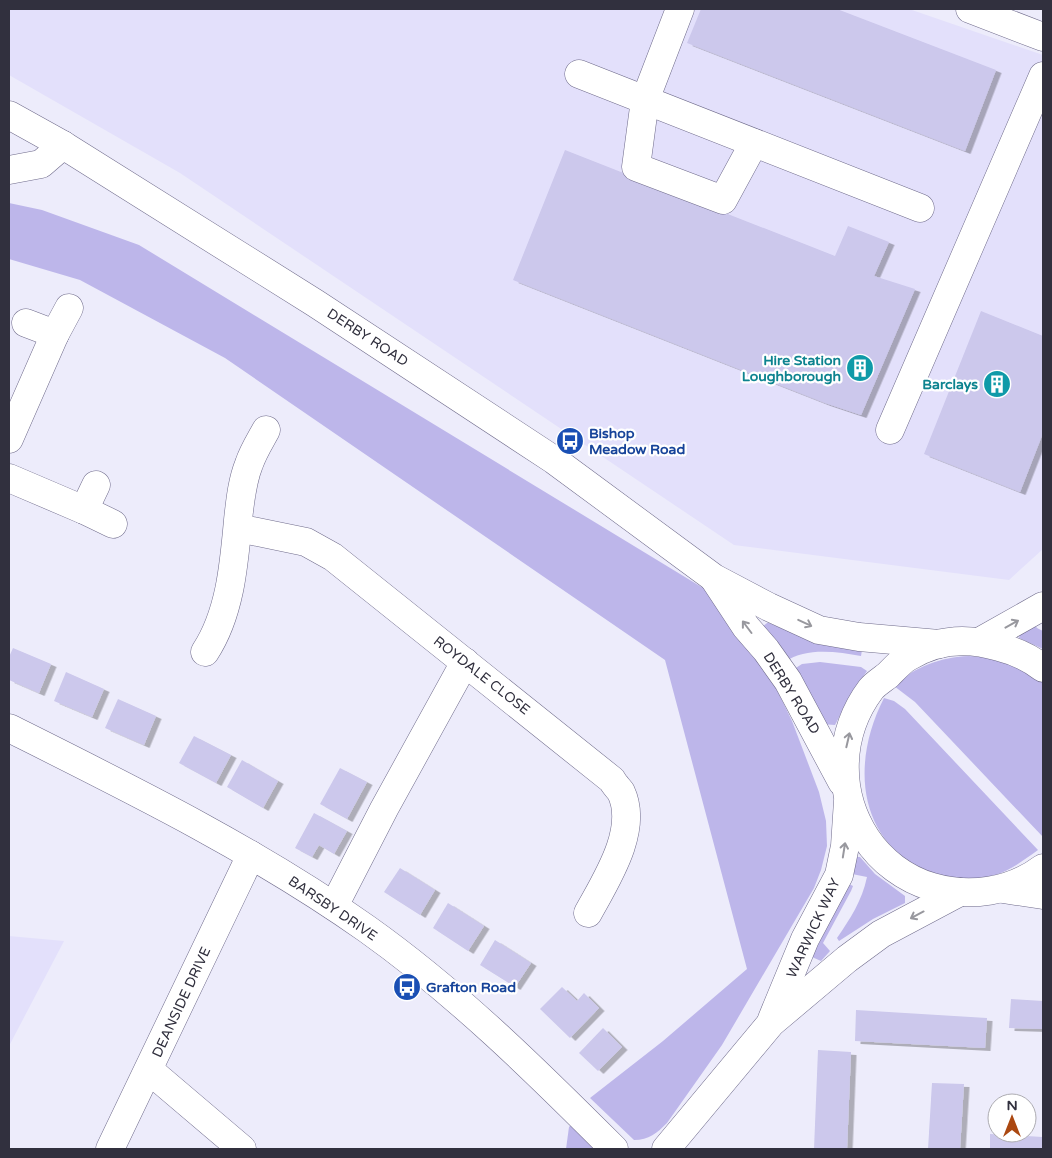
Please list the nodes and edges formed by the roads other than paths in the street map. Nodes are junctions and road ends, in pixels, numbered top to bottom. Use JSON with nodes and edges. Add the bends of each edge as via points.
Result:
{"nodes":[{"id":1,"x":680,"y":9,"type":"edge"},
{"id":2,"x":970,"y":9,"type":"edge"},
{"id":3,"x":1043,"y":37,"type":"edge"},
{"id":4,"x":578,"y":74,"type":"dead end"},
{"id":5,"x":1043,"y":76,"type":"edge"},
{"id":6,"x":645,"y":100,"type":"junction"},
{"id":7,"x":9,"y":115,"type":"edge"},
{"id":8,"x":754,"y":142,"type":"junction"},
{"id":9,"x":63,"y":145,"type":"junction"},
{"id":10,"x":9,"y":170,"type":"edge"},
{"id":11,"x":920,"y":208,"type":"dead end"},
{"id":12,"x":69,"y":308,"type":"dead end"},
{"id":13,"x":26,"y":322,"type":"dead end"},
{"id":14,"x":55,"y":334,"type":"junction"},
{"id":15,"x":266,"y":430,"type":"dead end"},
{"id":16,"x":890,"y":430,"type":"dead end"},
{"id":17,"x":9,"y":439,"type":"edge"},
{"id":18,"x":9,"y":478,"type":"edge"},
{"id":19,"x":96,"y":485,"type":"dead end"},
{"id":20,"x":84,"y":510,"type":"junction"},
{"id":21,"x":113,"y":524,"type":"dead end"},
{"id":22,"x":238,"y":528,"type":"junction"},
{"id":23,"x":714,"y":578,"type":"junction"},
{"id":24,"x":1043,"y":606,"type":"edge"},
{"id":25,"x":981,"y":641,"type":"junction"},
{"id":26,"x":938,"y":644,"type":"junction"},
{"id":27,"x":218,"y":645,"type":"dead end"},
{"id":28,"x":465,"y":662,"type":"junction"},
{"id":29,"x":1043,"y":668,"type":"edge"},
{"id":30,"x":9,"y":728,"type":"edge"},
{"id":31,"x":847,"y":795,"type":"junction"},
{"id":32,"x":251,"y":855,"type":"junction"},
{"id":33,"x":1043,"y":868,"type":"edge"},
{"id":34,"x":1003,"y":889,"type":"junction"},
{"id":35,"x":960,"y":892,"type":"junction"},
{"id":36,"x":1043,"y":894,"type":"edge"},
{"id":37,"x":600,"y":904,"type":"dead end"},
{"id":38,"x":334,"y":906,"type":"junction"},
{"id":39,"x":771,"y":1023,"type":"junction"},
{"id":40,"x":150,"y":1070,"type":"junction"},
{"id":41,"x":110,"y":1149,"type":"edge"},
{"id":42,"x":242,"y":1149,"type":"edge"},
{"id":43,"x":614,"y":1149,"type":"edge"},
{"id":44,"x":666,"y":1149,"type":"edge"}],
"edges":[{"from":1,"to":6,"type":"main road"},
{"from":2,"to":3,"type":"main road"},
{"from":4,"to":6,"type":"main road"},
{"from":5,"to":16,"type":"main road"},
{"from":6,"to":8,"type":"main road"},
{"from":6,"to":8,"type":"main road","via":[[636,167],[723,200]]},
{"from":7,"to":9,"type":"main road","name":"DERBY ROAD"},
{"from":8,"to":11,"type":"main road"},
{"from":9,"to":10,"type":"main road","via":[[41,164]]},
{"from":9,"to":23,"type":"main road","name":"DERBY ROAD","via":[[315,303],[554,460]]},
{"from":12,"to":14,"type":"main road"},
{"from":13,"to":14,"type":"main road"},
{"from":14,"to":17,"type":"main road"},
{"from":15,"to":22,"type":"main road","via":[[248,465]]},
{"from":18,"to":20,"type":"main road"},
{"from":19,"to":20,"type":"main road"},
{"from":20,"to":21,"type":"main road"},
{"from":22,"to":27,"type":"main road"},
{"from":22,"to":28,"type":"main road","name":"ROYDALE CLOSE","via":[[306,542]]},
{"from":23,"to":26,"type":"main road","name":"DERBY ROAD","one_way":true,"via":[[819,630]]},
{"from":31,"to":23,"type":"main road","name":"DERBY ROAD","one_way":true,"via":[[810,719],[781,670],[746,627]]},
{"from":25,"to":24,"type":"main road","one_way":true},
{"from":25,"to":26,"type":"main road"},
{"from":25,"to":29,"type":"main road","via":[[1009,650]]},
{"from":31,"to":26,"type":"main road","name":"WARWICK WAY","one_way":true,"via":[[845,752],[859,708],[872,688],[908,657]]},
{"from":28,"to":37,"type":"main road","name":"ROYDALE CLOSE","via":[[600,769],[620,792],[626,825]]},
{"from":28,"to":38,"type":"main road"},
{"from":30,"to":32,"type":"main road","name":"BARSBY DRIVE","via":[[145,796]]},
{"from":31,"to":35,"type":"main road","name":"DERBY ROAD","via":[[858,827],[886,861],[924,884]]},
{"from":39,"to":31,"type":"main road","name":"WARWICK WAY","one_way":true,"via":[[805,939],[839,875],[845,846]]},
{"from":32,"to":38,"type":"main road","name":"BARSBY DRIVE"},
{"from":32,"to":40,"type":"main road","name":"DEANSIDE DRIVE"},
{"from":33,"to":34,"type":"main road"},
{"from":34,"to":35,"type":"main road","name":"DERBY ROAD"},
{"from":34,"to":36,"type":"main road"},
{"from":35,"to":39,"type":"main road","name":"WARWICK WAY","one_way":true,"via":[[882,934]]},
{"from":38,"to":43,"type":"main road","name":"BARSBY DRIVE","via":[[398,952],[464,1006]]},
{"from":39,"to":44,"type":"main road","name":"WARWICK WAY"},
{"from":40,"to":41,"type":"main road","name":"DEANSIDE DRIVE"},
{"from":40,"to":42,"type":"main road"}]}
